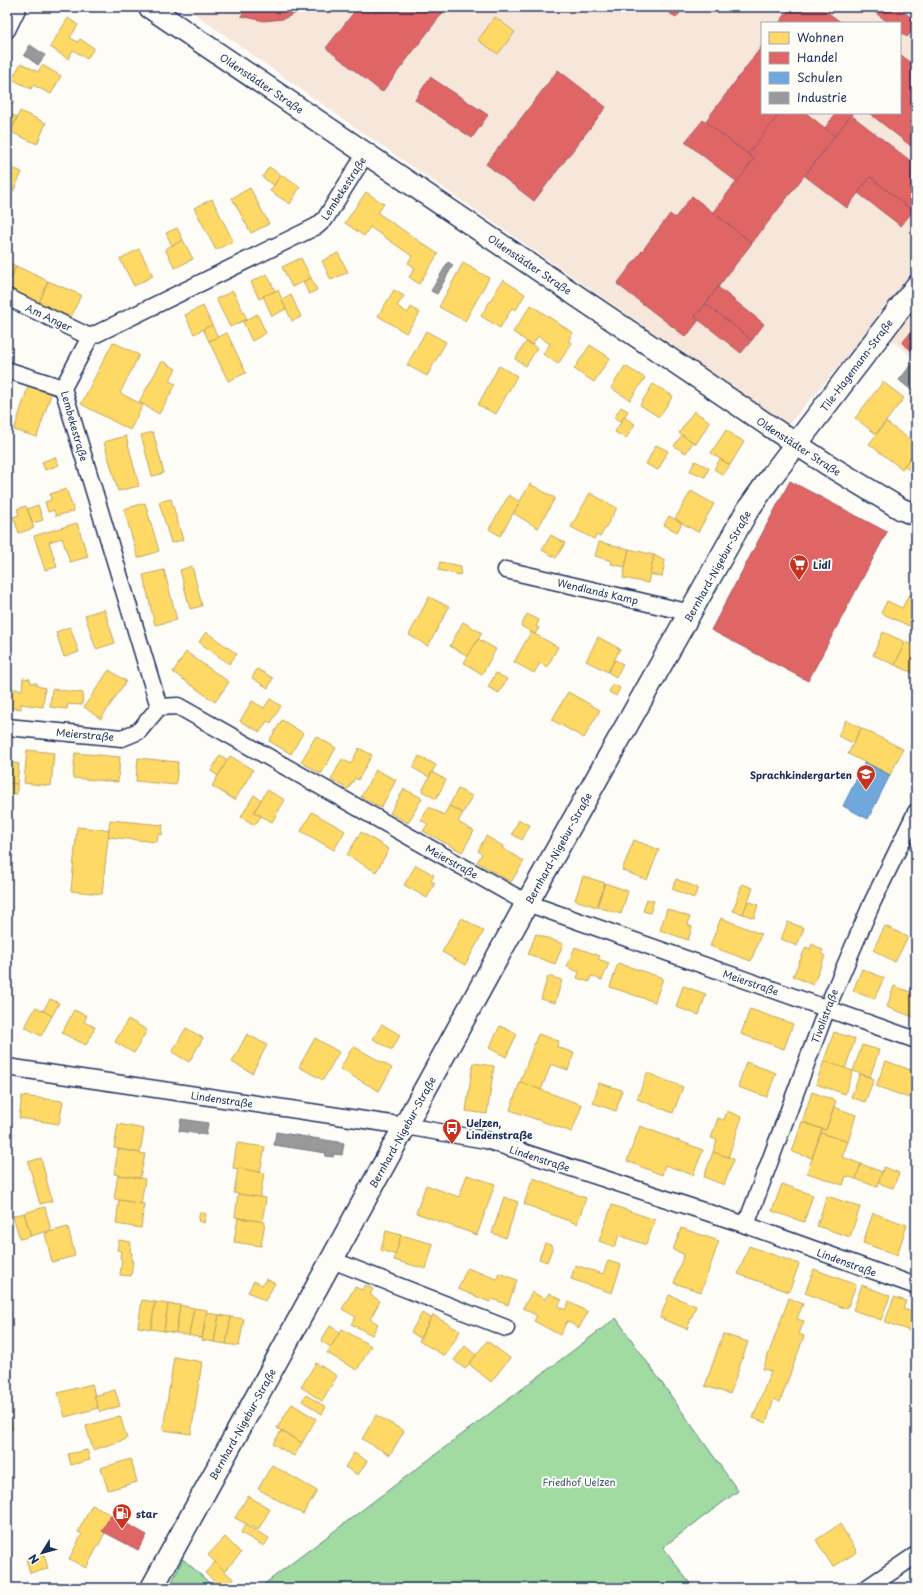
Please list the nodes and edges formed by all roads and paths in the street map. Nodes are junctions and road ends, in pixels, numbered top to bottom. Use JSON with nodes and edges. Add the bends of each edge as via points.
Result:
{"nodes":[{"id":1,"x":18,"y":7,"type":"edge"},
{"id":2,"x":149,"y":7,"type":"edge"},
{"id":3,"x":7,"y":30,"type":"edge"},
{"id":4,"x":366,"y":153,"type":"junction"},
{"id":5,"x":916,"y":286,"type":"edge"},
{"id":6,"x":7,"y":298,"type":"edge"},
{"id":7,"x":90,"y":337,"type":"junction"},
{"id":8,"x":7,"y":370,"type":"edge"},
{"id":9,"x":63,"y":388,"type":"junction"},
{"id":10,"x":796,"y":444,"type":"junction"},
{"id":11,"x":916,"y":515,"type":"edge"},
{"id":12,"x":506,"y":570,"type":"dead end"},
{"id":13,"x":691,"y":613,"type":"junction"},
{"id":14,"x":159,"y":707,"type":"junction"},
{"id":15,"x":7,"y":727,"type":"edge"},
{"id":16,"x":916,"y":812,"type":"edge"},
{"id":17,"x":527,"y":904,"type":"junction"},
{"id":18,"x":827,"y":1008,"type":"junction"},
{"id":19,"x":916,"y":1040,"type":"edge"},
{"id":20,"x":7,"y":1067,"type":"edge"},
{"id":21,"x":405,"y":1126,"type":"junction"},
{"id":22,"x":746,"y":1225,"type":"junction"},
{"id":23,"x":332,"y":1260,"type":"junction"},
{"id":24,"x":916,"y":1286,"type":"edge"},
{"id":25,"x":506,"y":1328,"type":"dead end"},
{"id":26,"x":916,"y":1556,"type":"edge"},
{"id":27,"x":152,"y":1588,"type":"edge"},
{"id":28,"x":867,"y":1588,"type":"edge"}],
"edges":[{"from":1,"to":3,"type":"street"},
{"from":2,"to":4,"type":"street","name":"Oldenstädter Straße"},
{"from":4,"to":7,"type":"street","name":"Lembekestraße","via":[[325,219],[317,226]]},
{"from":4,"to":10,"type":"street","name":"Oldenstädter Straße"},
{"from":5,"to":10,"type":"main road","name":"Tile-Hagemann-Straße"},
{"from":6,"to":7,"type":"street","name":"Am Anger"},
{"from":7,"to":9,"type":"street","name":"Lembekestraße"},
{"from":8,"to":9,"type":"street"},
{"from":9,"to":14,"type":"street","name":"Lembekestraße"},
{"from":10,"to":11,"type":"street","name":"Oldenstädter Straße"},
{"from":10,"to":13,"type":"main road","name":"Bernhard-Nigebur-Straße","via":[[747,511]]},
{"from":12,"to":13,"type":"street","name":"Wendlands Kamp"},
{"from":13,"to":17,"type":"main road","name":"Bernhard-Nigebur-Straße"},
{"from":14,"to":15,"type":"street","name":"Meierstraße","via":[[139,731],[122,738]]},
{"from":14,"to":17,"type":"street","name":"Meierstraße","via":[[178,706]]},
{"from":16,"to":18,"type":"street","name":"Tivolistraße","via":[[872,903]]},
{"from":17,"to":18,"type":"street","name":"Meierstraße"},
{"from":17,"to":21,"type":"main road","name":"Bernhard-Nigebur-Straße"},
{"from":18,"to":19,"type":"street","name":"Meierstraße"},
{"from":18,"to":22,"type":"street","name":"Tivolistraße"},
{"from":20,"to":21,"type":"street","name":"Lindenstraße"},
{"from":21,"to":22,"type":"street","name":"Lindenstraße","via":[[486,1140]]},
{"from":21,"to":23,"type":"main road","name":"Bernhard-Nigebur-Straße"},
{"from":22,"to":24,"type":"street","name":"Lindenstraße"},
{"from":23,"to":25,"type":"street"},
{"from":23,"to":27,"type":"main road","name":"Bernhard-Nigebur-Straße"},
{"from":26,"to":28,"type":"street"}]}
